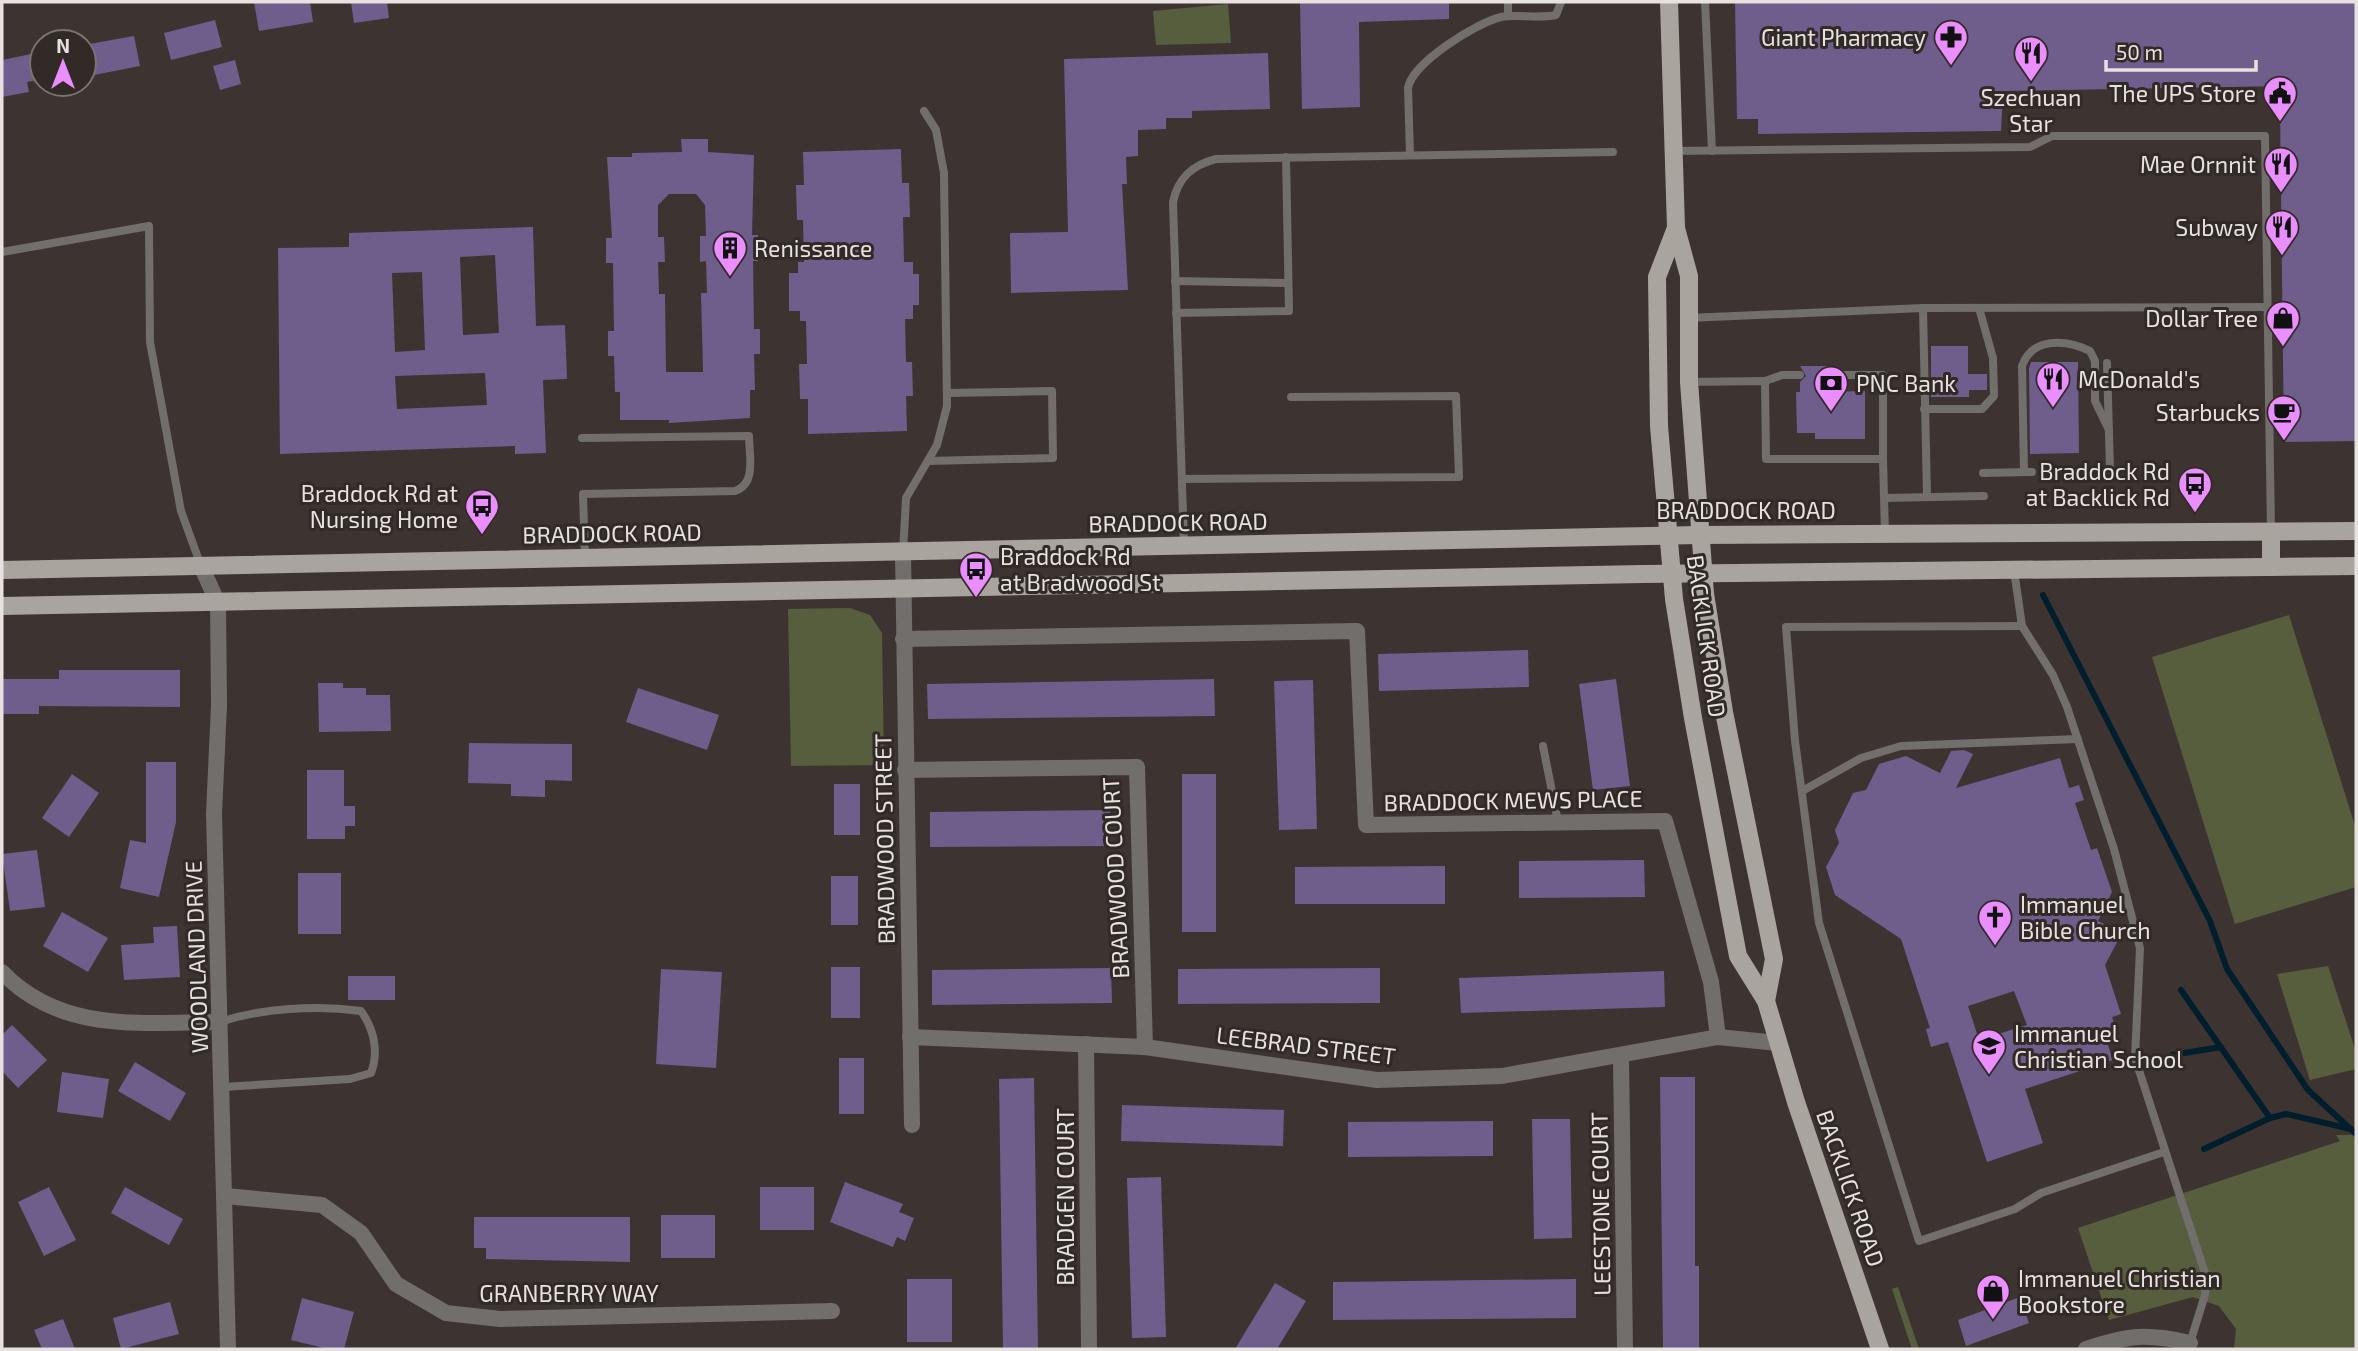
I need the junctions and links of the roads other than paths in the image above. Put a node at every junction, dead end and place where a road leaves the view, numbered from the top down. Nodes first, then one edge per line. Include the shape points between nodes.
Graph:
1 (1507, 2) edge
2 (1561, 2) edge
3 (1669, 2) edge
4 (1705, 2) edge
5 (1508, 16) junction
6 (924, 111) dead end
7 (1712, 150) junction
8 (1674, 151) junction
9 (1613, 152) dead end
10 (1410, 155) junction
11 (1286, 157) junction
12 (1676, 228) junction
13 (2, 253) edge
14 (1175, 281) junction
15 (1288, 283) junction
16 (1979, 307) junction
17 (2267, 307) junction
18 (1923, 308) junction
19 (1177, 313) junction
20 (1688, 318) junction
21 (2108, 363) dead end
22 (1800, 375) dead end
23 (1828, 375) dead end
24 (1765, 381) junction
25 (1689, 382) junction
26 (947, 393) junction
27 (1291, 397) dead end
28 (1924, 409) junction
29 (2109, 430) junction
30 (582, 438) dead end
31 (1883, 458) junction
32 (928, 461) junction
33 (2109, 471) dead end
34 (1983, 473) dead end
35 (1182, 480) junction
36 (1984, 496) dead end
37 (1927, 497) junction
38 (1884, 498) junction
39 (2356, 531) edge
40 (2271, 532) junction
41 (1885, 534) junction
42 (1668, 535) junction
43 (1699, 535) junction
44 (1184, 547) junction
45 (903, 553) junction
46 (585, 558) junction
47 (201, 566) junction
48 (2356, 566) edge
49 (2271, 567) junction
50 (2, 570) edge
51 (2014, 570) junction
52 (1672, 573) junction
53 (1703, 573) junction
54 (903, 589) junction
55 (218, 603) junction
56 (2, 606) edge
57 (2022, 626) junction
58 (902, 639) junction
59 (2078, 739) junction
60 (1543, 746) dead end
61 (905, 770) junction
62 (1804, 790) junction
63 (1558, 822) junction
64 (2, 972) edge
65 (1766, 1001) junction
66 (220, 1022) junction
67 (910, 1037) junction
68 (1718, 1038) junction
69 (1778, 1043) junction
70 (1086, 1044) junction
71 (1145, 1047) junction
72 (1621, 1058) junction
73 (223, 1087) junction
74 (912, 1125) dead end
75 (2164, 1152) junction
76 (225, 1196) junction
77 (832, 1311) dead end
78 (2190, 1343) joint
79 (228, 1349) edge
80 (1089, 1349) edge
81 (1625, 1349) edge
82 (1880, 1349) edge
83 (2086, 1349) edge

1 - 5 lane
2 - 5 lane via 1556,15
3 - 8 main road, BACKLICK ROAD
4 - 7 lane
5 - 10 lane via 1472,30 1413,74 1408,88
6 - 26 lane via 936,130 944,173
7 - 8 lane
7 - 17 lane via 2030,147 2052,136 2265,136
8 - 12 main road, BACKLICK ROAD
9 - 10 lane
10 - 11 lane
11 - 14 lane via 1216,159 1183,176 1173,202
11 - 15 lane
12 - 20 main road, BACKLICK ROAD via 1689,276
12 - 42 main road, BACKLICK ROAD via 1657,277 1659,426
13 - 47 lane via 149,226 150,342 181,511
14 - 15 lane
14 - 19 lane
15 - 19 lane via 1289,311
16 - 17 lane
16 - 18 lane
16 - 28 lane via 1993,358 1994,396 1982,409
17 - 40 lane
18 - 20 lane
18 - 28 lane
19 - 35 lane
20 - 25 main road, BACKLICK ROAD
21 - 29 lane
22 - 24 lane
23 - 31 lane via 1883,375
24 - 25 lane
24 - 31 lane via 1766,459
25 - 43 main road, BACKLICK ROAD
26 - 32 lane via 942,430
26 - 32 lane via 1052,391 1053,458
27 - 35 lane via 1456,396 1459,477
28 - 37 lane
29 - 33 lane
29 - 34 lane via 2095,401 2095,361 2090,351 2072,344 2035,346 2022,366 2028,472
30 - 46 lane via 749,436 749,481 736,491 583,494
31 - 38 lane
32 - 45 lane via 906,498
35 - 44 lane
36 - 37 lane
37 - 38 lane
38 - 41 lane
39 - 40 main road, BRADDOCK ROAD
40 - 41 main road, BRADDOCK ROAD
40 - 49 main road
41 - 43 main road, BRADDOCK ROAD
42 - 43 main road, BRADDOCK ROAD
42 - 44 main road, BRADDOCK ROAD
42 - 52 main road, BACKLICK ROAD
43 - 53 main road, BACKLICK ROAD
44 - 45 main road, BRADDOCK ROAD
45 - 46 main road, BRADDOCK ROAD
45 - 54 street, BRADWOOD STREET
46 - 47 main road, BRADDOCK ROAD
47 - 50 main road, BRADDOCK ROAD
47 - 55 street, WOODLAND DRIVE
48 - 49 main road
49 - 51 main road
51 - 53 main road
51 - 57 lane
52 - 53 main road
52 - 54 main road
52 - 65 main road, BACKLICK ROAD via 1693,718 1738,956
53 - 65 main road, BACKLICK ROAD via 1724,712 1774,959
54 - 55 main road
54 - 58 street, BRADWOOD STREET
55 - 56 main road
55 - 66 street, WOODLAND DRIVE via 214,814
57 - 59 lane via 2053,675
57 - 62 lane via 1786,627 1788,683
58 - 61 street, BRADWOOD STREET
58 - 63 street, BRADDOCK MEWS PLACE via 1357,631 1366,825
59 - 62 lane via 1912,744 1861,758
59 - 75 lane via 2140,948 2134,1053
60 - 63 lane
61 - 67 street, BRADWOOD STREET
61 - 71 street, BRADWOOD COURT via 1138,767
62 - 75 lane via 1819,923 1919,1241
63 - 68 street, BRADDOCK MEWS PLACE via 1665,821 1711,982
64 - 66 street via 48,1007 74,1017 103,1023
65 - 69 main road, BACKLICK ROAD
66 - 73 street, WOODLAND DRIVE
66 - 73 lane via 242,1014 361,1011 370,1023 375,1061 371,1073 350,1079
67 - 70 street, LEEBRAD STREET
67 - 74 street, BRADWOOD STREET
68 - 69 street, LEEBRAD STREET
68 - 72 street, LEEBRAD STREET
69 - 82 main road, BACKLICK ROAD
70 - 71 street, LEEBRAD STREET
70 - 80 street, BRADGEN COURT
71 - 72 street, LEEBRAD STREET via 1377,1080 1502,1076
72 - 81 street, LEESTONE COURT
73 - 76 street, WOODLAND DRIVE
75 - 78 lane via 2206,1276
76 - 77 street, GRANBERRY WAY via 321,1205 361,1233 396,1284 446,1312 500,1320
76 - 79 street, WOODLAND DRIVE
78 - 83 street via 2145,1334

